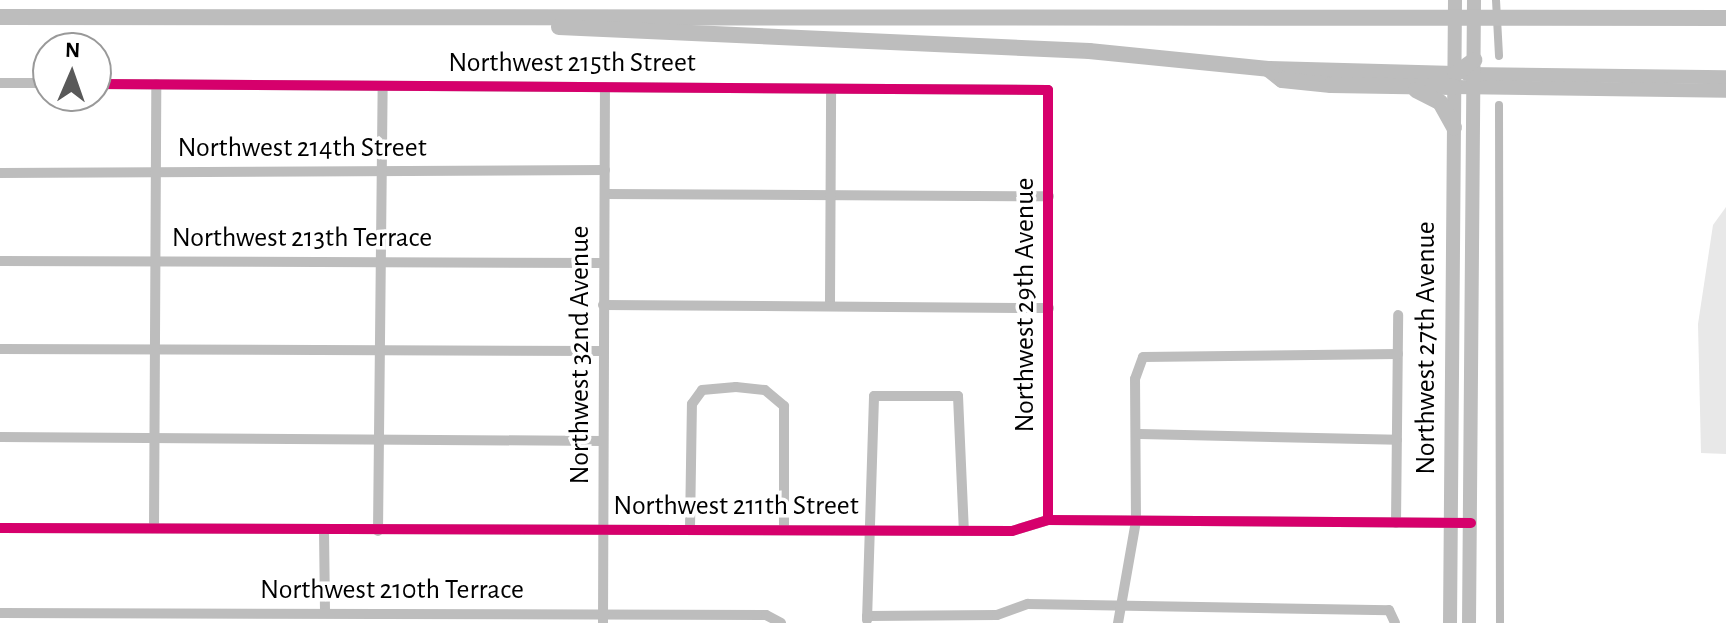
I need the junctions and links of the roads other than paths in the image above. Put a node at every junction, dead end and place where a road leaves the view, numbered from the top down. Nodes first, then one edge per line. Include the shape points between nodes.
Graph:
1 (1455, 0) edge
2 (1474, 0) edge
3 (0, 17) edge
4 (506, 17) junction
5 (1726, 18) edge
6 (1268, 69) junction
7 (1475, 74) junction
8 (1726, 77) edge
9 (1455, 80) junction
10 (0, 83) edge
11 (32, 83) edge
12 (112, 84) edge
13 (156, 84) junction
14 (383, 86) junction
15 (605, 87) junction
16 (831, 90) junction
17 (1048, 90) joint
18 (1414, 90) junction
19 (1726, 91) edge
20 (1454, 127) junction
21 (605, 170) junction
22 (381, 171) junction
23 (0, 173) edge
24 (156, 173) junction
25 (605, 194) junction
26 (831, 195) junction
27 (1049, 196) junction
28 (1453, 213) junction
29 (1475, 243) junction
30 (0, 261) edge
31 (155, 261) junction
32 (379, 262) junction
33 (604, 263) junction
34 (830, 303) junction
35 (603, 305) junction
36 (1049, 308) junction
37 (1398, 315) dead end
38 (0, 349) edge
39 (154, 350) junction
40 (378, 351) junction
41 (603, 351) junction
42 (1398, 354) junction
43 (1452, 354) junction
44 (1471, 373) junction
45 (1452, 392) junction
46 (1140, 434) junction
47 (0, 437) edge
48 (154, 438) junction
49 (378, 438) junction
50 (1397, 440) junction
51 (603, 441) junction
52 (1048, 520) junction
53 (1136, 521) junction
54 (1396, 523) junction
55 (1450, 523) junction
56 (1471, 523) junction
57 (0, 528) edge
58 (154, 528) junction
59 (690, 528) junction
60 (784, 529) junction
61 (324, 530) junction
62 (604, 530) junction
63 (868, 530) junction
64 (378, 531) junction
65 (964, 531) junction
66 (1117, 607) junction
67 (325, 612) junction
68 (0, 613) edge
69 (68, 619) edge
70 (155, 619) edge
71 (516, 619) edge
72 (603, 619) edge
73 (695, 620) edge
74 (867, 620) edge
75 (781, 623) edge
76 (1118, 623) edge
77 (1395, 623) edge
78 (1450, 623) edge
79 (1469, 623) edge

1 - 9 main road, Northwest 27th Avenue
2 - 7 main road, Northwest 27th Avenue
3 - 4 highway
4 - 5 highway
4 - 6 highway via 705,38 1068,50
6 - 9 highway
6 - 18 highway via 1282,80
7 - 8 main road
7 - 9 highway
7 - 9 main road
7 - 19 main road
7 - 29 main road, Northwest 27th Avenue
9 - 18 highway
9 - 20 main road, Northwest 27th Avenue
10 - 11 street
12 - 13 street, Northwest 215th Street
13 - 14 street, Northwest 215th Street
13 - 24 street
14 - 15 street, Northwest 215th Street
14 - 22 street
15 - 16 street, Northwest 215th Street
15 - 21 street, Northwest 32nd Avenue
16 - 17 street, Northwest 215th Street
16 - 26 street
17 - 27 street, Northwest 29th Avenue
18 - 20 highway via 1442,103
20 - 28 main road, Northwest 27th Avenue
21 - 22 street, Northwest 214th Street
21 - 25 street, Northwest 32nd Avenue
22 - 24 street, Northwest 214th Street
22 - 32 street
23 - 24 street, Northwest 214th Street
24 - 31 street
25 - 26 street
25 - 33 street, Northwest 32nd Avenue
26 - 27 street
26 - 34 street
27 - 36 street, Northwest 29th Avenue
28 - 29 main road via 1469,223
28 - 43 main road, Northwest 27th Avenue
29 - 44 main road, Northwest 27th Avenue
30 - 31 street, Northwest 213th Terrace
31 - 32 street, Northwest 213th Terrace
31 - 39 street
32 - 33 street, Northwest 213th Terrace
32 - 40 street
33 - 35 street, Northwest 32nd Avenue
34 - 35 street
34 - 36 street
35 - 41 street, Northwest 32nd Avenue
36 - 52 street, Northwest 29th Avenue
37 - 42 street
38 - 39 street
39 - 40 street
39 - 48 street
40 - 41 street
40 - 49 street
41 - 51 street, Northwest 32nd Avenue
42 - 46 street via 1143,357 1135,379
42 - 50 street
43 - 44 main road
43 - 45 main road, Northwest 27th Avenue
44 - 45 main road
44 - 56 main road, Northwest 27th Avenue
45 - 55 main road, Northwest 27th Avenue
46 - 50 street
46 - 53 street
47 - 48 street
48 - 49 street
48 - 58 street
49 - 51 street
49 - 64 street
50 - 54 street
51 - 62 street, Northwest 32nd Avenue
52 - 53 street, Northwest 211th Street
52 - 65 street, Northwest 211th Street via 1012,531
53 - 54 street, Northwest 211th Street
53 - 66 street
54 - 55 street, Northwest 211th Street
55 - 56 street, Northwest 211th Street
55 - 78 main road, Northwest 27th Avenue
56 - 79 main road, Northwest 27th Avenue
57 - 58 street, Northwest 211th Street
58 - 61 street, Northwest 211th Street
59 - 60 street, Northwest 211th Street
59 - 60 street via 692,404 702,390 736,387 765,390 784,406
59 - 62 street, Northwest 211th Street
60 - 63 street, Northwest 211th Street
61 - 64 street, Northwest 211th Street
61 - 67 street
62 - 64 street, Northwest 211th Street
62 - 72 street, Northwest 32nd Avenue
63 - 65 street, Northwest 211th Street
63 - 65 street via 870,413 874,396 886,391 958,396
63 - 74 street
66 - 74 street via 1028,604 997,615
66 - 76 street
66 - 77 street via 1389,610
67 - 70 street, Northwest 210th Terrace
67 - 71 street, Northwest 210th Terrace
68 - 69 street, Northwest 210th Terrace
69 - 70 street, Northwest 210th Terrace
71 - 72 street, Northwest 210th Terrace
72 - 73 street, Northwest 210th Terrace
73 - 75 street, Northwest 210th Terrace via 766,615

